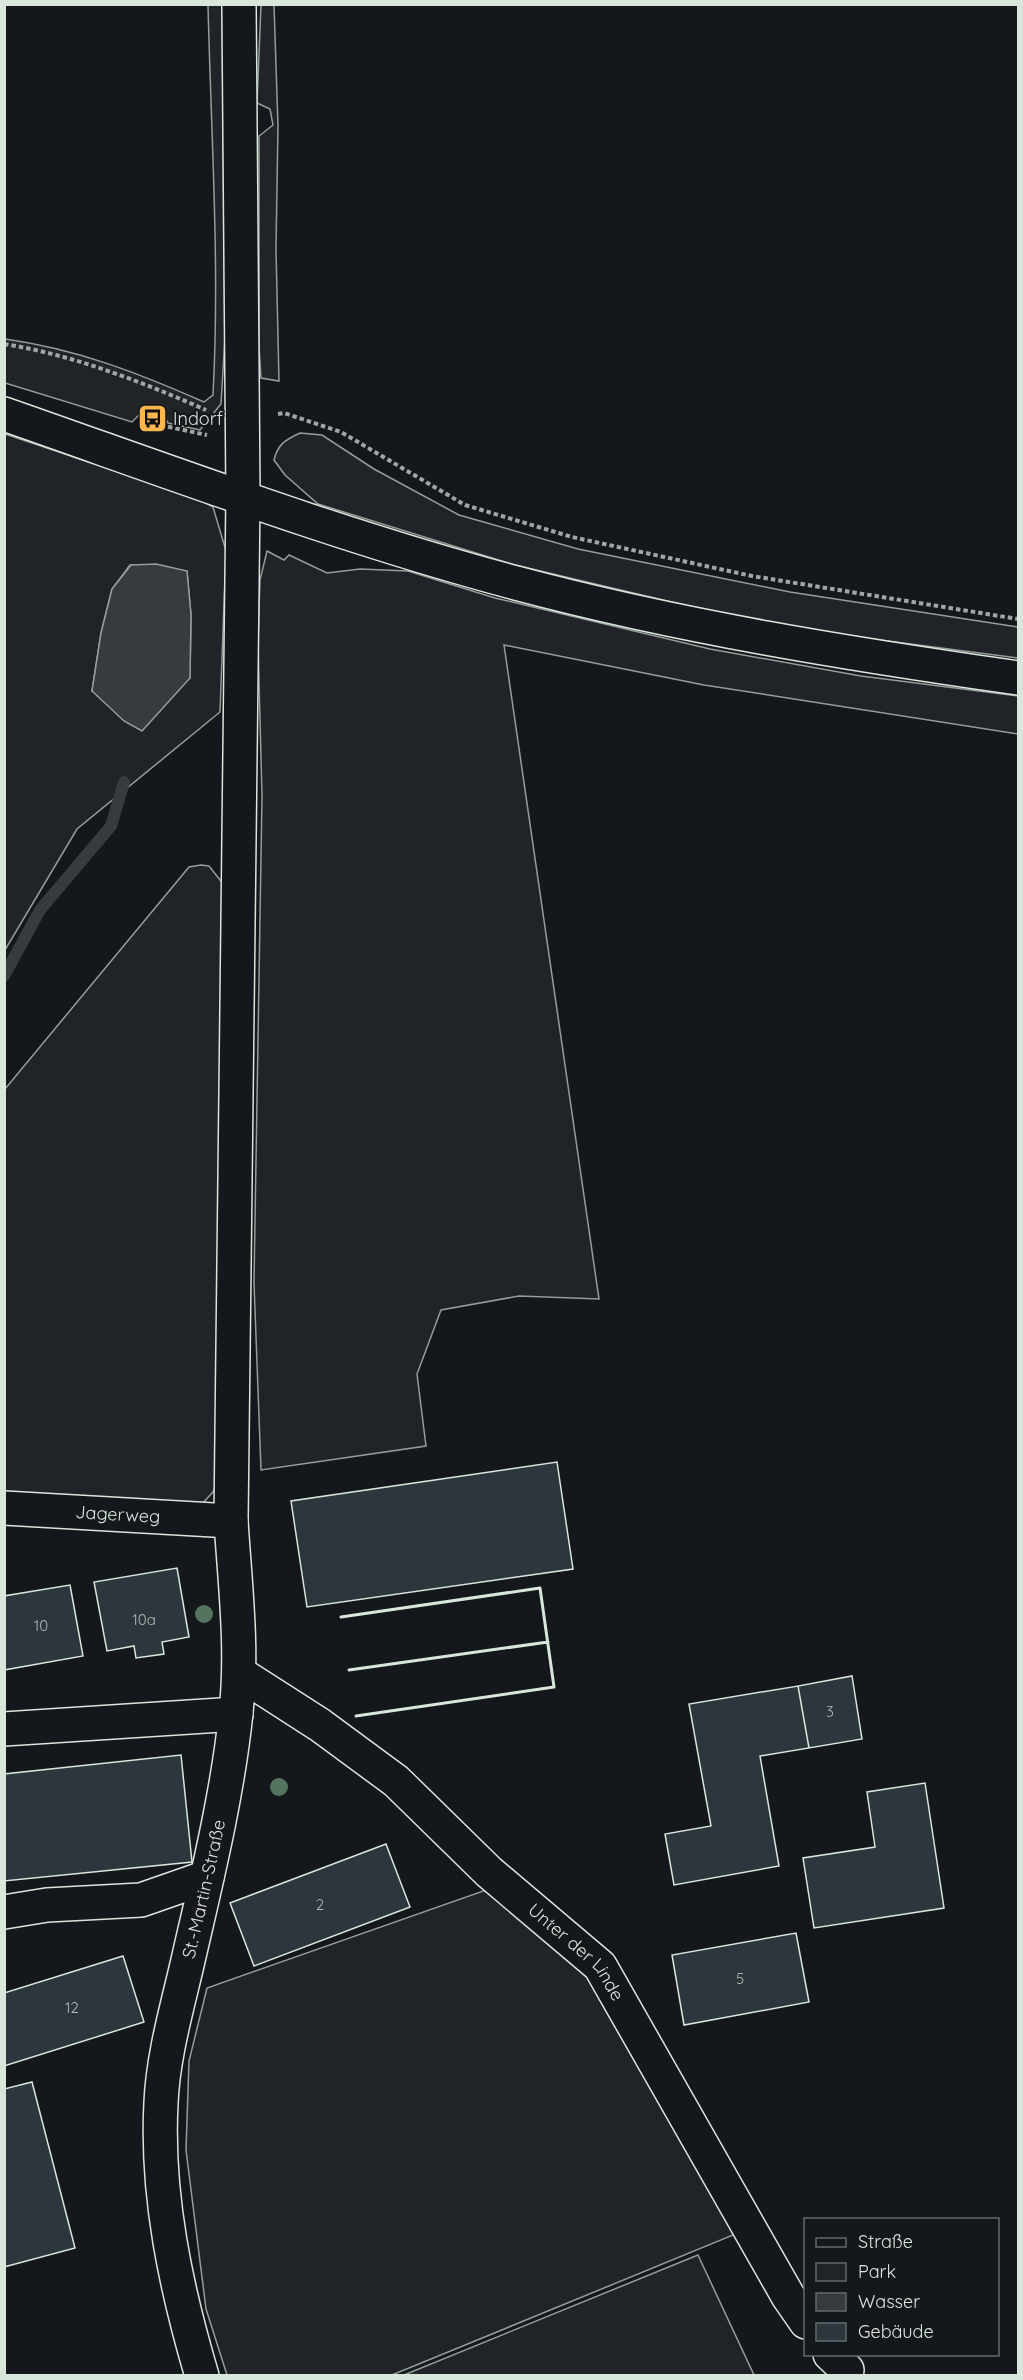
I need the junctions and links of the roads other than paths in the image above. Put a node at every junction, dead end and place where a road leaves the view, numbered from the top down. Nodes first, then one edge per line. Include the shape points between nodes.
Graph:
1 (239, 4) edge
2 (4, 414) edge
3 (243, 496) junction
4 (1018, 678) edge
5 (4, 1508) edge
6 (231, 1521) junction
7 (239, 1673) junction
8 (236, 1714) junction
9 (4, 1729) edge
10 (207, 1877) junction
11 (4, 1912) edge
12 (804, 2319) edge
13 (202, 2376) edge

1 - 3 street, St.-Martin-Straße via 230,416
2 - 3 street
3 - 4 street via 417,554 609,606 749,635
3 - 6 street, St.-Martin-Straße
5 - 6 street, Jagerweg
6 - 7 street, St.-Martin-Straße
7 - 8 street, St.-Martin-Straße
7 - 12 street, Unter der Linde via 320,1725 396,1781 489,1872 600,1966
8 - 9 street
8 - 10 street, St.-Martin-Straße
10 - 11 street via 141,1900 47,1905
10 - 13 street, St.-Martin-Straße via 169,2042 161,2102 161,2182 185,2318

